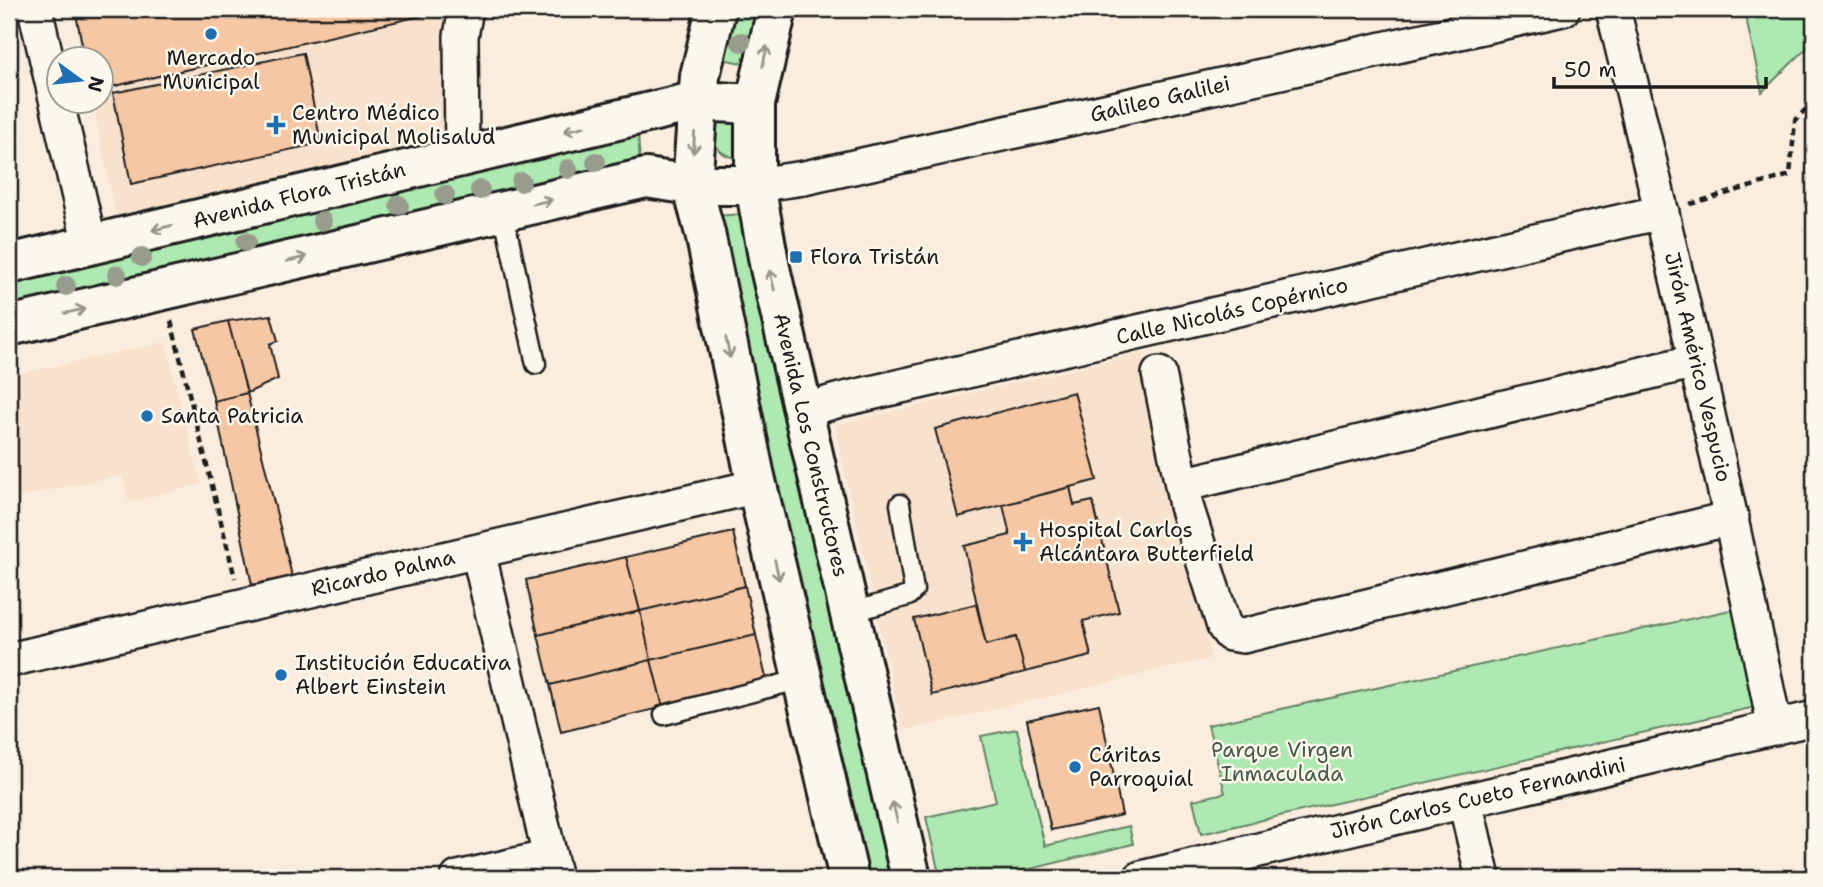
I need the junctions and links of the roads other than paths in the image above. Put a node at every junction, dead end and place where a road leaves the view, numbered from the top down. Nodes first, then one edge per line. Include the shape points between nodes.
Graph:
1 (466, 9) edge
2 (716, 9) edge
3 (777, 9) edge
4 (1563, 9) edge
5 (1612, 9) edge
6 (27, 18) edge
7 (697, 101) junction
8 (755, 104) junction
9 (462, 155) junction
10 (692, 185) junction
11 (755, 185) junction
12 (503, 211) junction
13 (1662, 212) junction
14 (90, 244) junction
15 (9, 264) edge
16 (9, 326) edge
17 (1696, 361) junction
18 (536, 364) dead end
19 (1159, 374) dead end
20 (802, 411) junction
21 (1182, 485) junction
22 (758, 486) junction
23 (900, 504) dead end
24 (1732, 518) junction
25 (478, 551) junction
26 (849, 613) junction
27 (9, 660) edge
28 (803, 679) junction
29 (664, 715) dead end
30 (1814, 718) edge
31 (1774, 728) junction
32 (1465, 801) junction
33 (553, 868) edge
34 (1196, 872) edge
35 (458, 878) edge
36 (849, 878) edge
37 (911, 878) edge
38 (1141, 878) edge
39 (1483, 878) edge

1 - 9 street via 461,36
2 - 7 street
8 -> 3 street, Avenida Los Constructores
4 - 11 street, Galileo Galilei via 804,178
5 - 13 street, Jirón Américo Vespucio
6 - 14 street
7 - 8 street, Avenida Flora Tristán
7 -> 9 street, Avenida Flora Tristán
7 -> 10 street
8 - 11 street, Avenida Los Constructores
9 -> 14 street, Avenida Flora Tristán
10 - 11 street
12 -> 10 street via 646,178
10 -> 22 street
20 -> 11 street, Avenida Los Constructores
16 -> 12 street
12 - 18 lane
13 - 17 street, Jirón Américo Vespucio
13 - 20 street, Calle Nicolás Copérnico
14 - 15 street, Avenida Flora Tristán
17 - 21 street
17 - 24 street, Jirón Américo Vespucio
19 - 21 street
20 - 26 street, Avenida Los Constructores
21 - 24 street via 1224,626 1230,635 1243,636
22 - 25 street, Ricardo Palma
22 -> 28 street
23 - 26 lane via 914,590 908,596
24 - 31 street, Jirón Américo Vespucio
25 - 27 street, Ricardo Palma
25 - 33 street
37 -> 26 street, Avenida Los Constructores
28 - 29 lane
28 - 36 street
30 - 31 street, Jirón Carlos Cueto Fernandini
31 - 32 street, Jirón Carlos Cueto Fernandini
32 - 34 street, Jirón Carlos Cueto Fernandini
32 - 39 street
33 - 35 street
34 - 38 street, Jirón Carlos Cueto Fernandini

